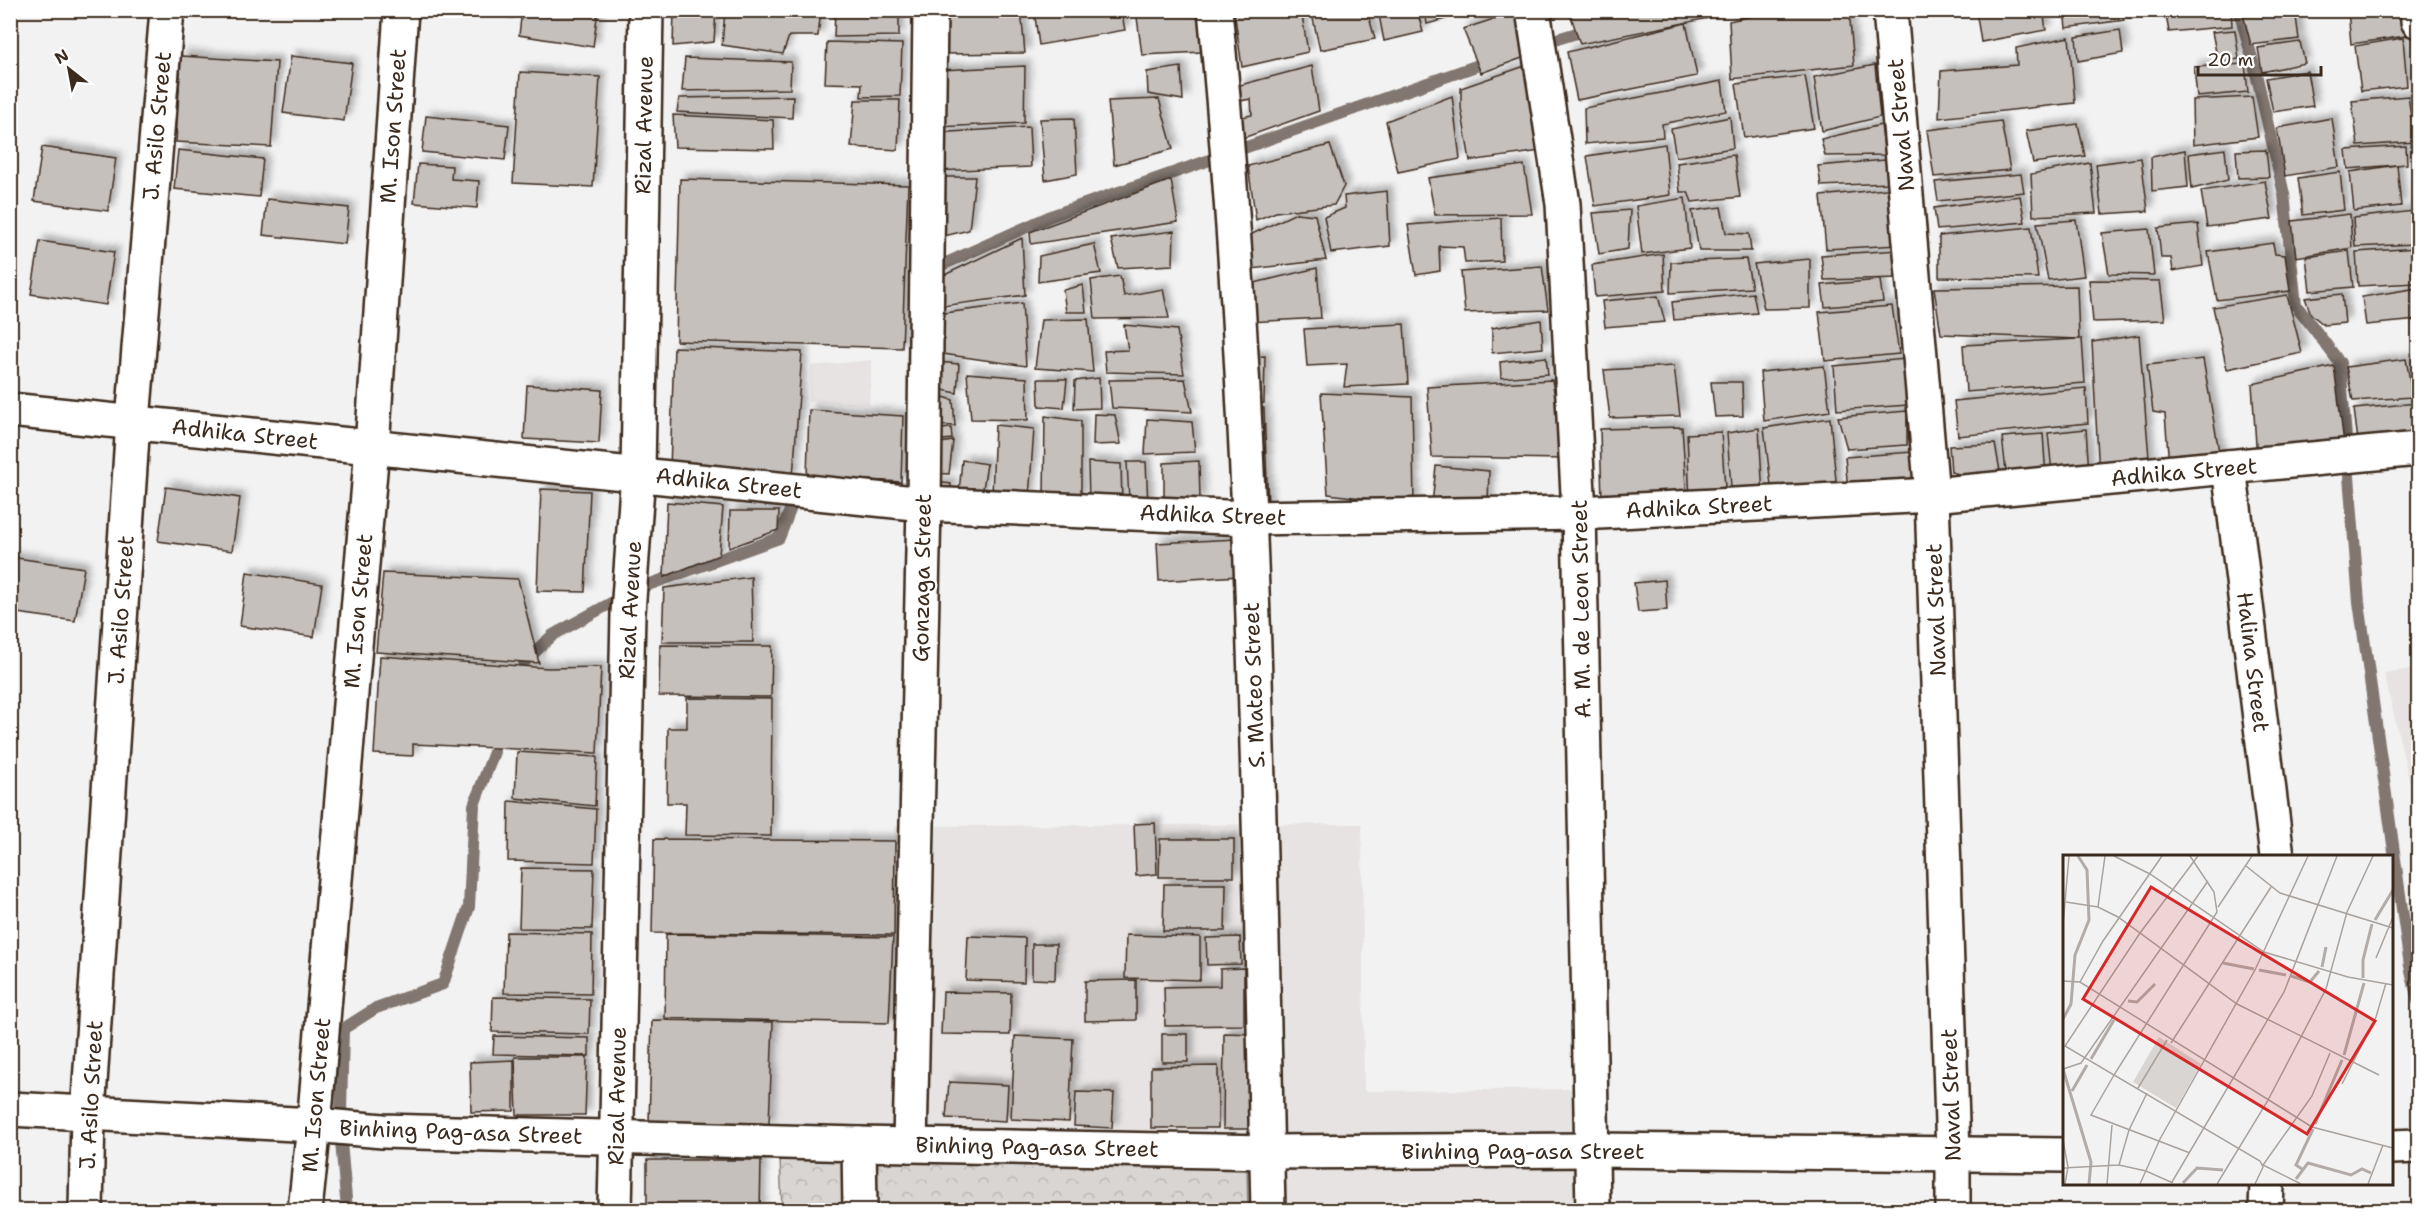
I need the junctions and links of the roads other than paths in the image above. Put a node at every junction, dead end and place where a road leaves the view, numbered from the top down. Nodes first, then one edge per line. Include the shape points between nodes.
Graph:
1 (166, 10) edge
2 (401, 10) edge
3 (646, 10) edge
4 (930, 10) edge
5 (1215, 10) edge
6 (1890, 10) edge
7 (2418, 10) edge
8 (1534, 15) edge
9 (2418, 21) edge
10 (10, 410) edge
11 (133, 421) junction
12 (372, 448) junction
13 (2418, 449) edge
14 (2229, 468) junction
15 (638, 473) junction
16 (1932, 495) junction
17 (924, 504) junction
18 (1579, 513) junction
19 (1250, 518) junction
20 (2277, 855) edge
21 (10, 1109) edge
22 (88, 1114) junction
23 (314, 1125) junction
24 (615, 1138) junction
25 (859, 1144) junction
26 (910, 1145) junction
27 (2418, 1146) edge
28 (2393, 1148) edge
29 (1593, 1150) junction
30 (1267, 1152) junction
31 (1953, 1155) junction
32 (2063, 1155) edge
33 (2267, 1185) edge
34 (86, 1210) edge
35 (305, 1210) edge
36 (615, 1210) edge
37 (860, 1210) edge
38 (1268, 1210) edge
39 (1593, 1210) edge
40 (1953, 1210) edge
41 (2266, 1210) edge

1 - 11 street, J. Asilo Street
2 - 12 street, M. Ison Street
3 - 15 street, Rizal Avenue
4 - 17 street, Gonzaga Street
5 - 19 street, S. Mateo Street via 1228,150
6 - 16 street, Naval Street
7 - 9 street
8 - 18 street, A. M. de Leon Street via 1563,204
10 - 11 street, Adhika Street
11 - 12 street, Adhika Street
11 - 22 street, J. Asilo Street
12 - 15 street, Adhika Street
12 - 23 street, M. Ison Street
13 - 14 street, Adhika Street
14 - 16 street, Adhika Street
14 - 20 street, Halina Street
15 - 17 street, Adhika Street
15 - 24 street, Rizal Avenue via 628,613
16 - 18 street, Adhika Street
16 - 31 street, Naval Street
17 - 19 street, Adhika Street
17 - 26 street, Gonzaga Street
18 - 19 street, Adhika Street
18 - 29 street, A. M. de Leon Street
19 - 30 street, S. Mateo Street
21 - 22 street, Binhing Pag-asa Street
22 - 23 street, Binhing Pag-asa Street
22 - 34 street, J. Asilo Street
23 - 24 street, Binhing Pag-asa Street via 383,1131
23 - 35 street, M. Ison Street
24 - 25 street, Binhing Pag-asa Street
24 - 36 street, Rizal Avenue
25 - 26 street, Binhing Pag-asa Street
25 - 37 street
26 - 30 street, Binhing Pag-asa Street
27 - 28 street
29 - 30 street, Binhing Pag-asa Street
29 - 31 street, Binhing Pag-asa Street
29 - 39 street, A. M. de Leon Street
30 - 38 street, S. Mateo Street
31 - 32 street, Binhing Pag-asa Street
31 - 40 street, Naval Street
33 - 41 street

